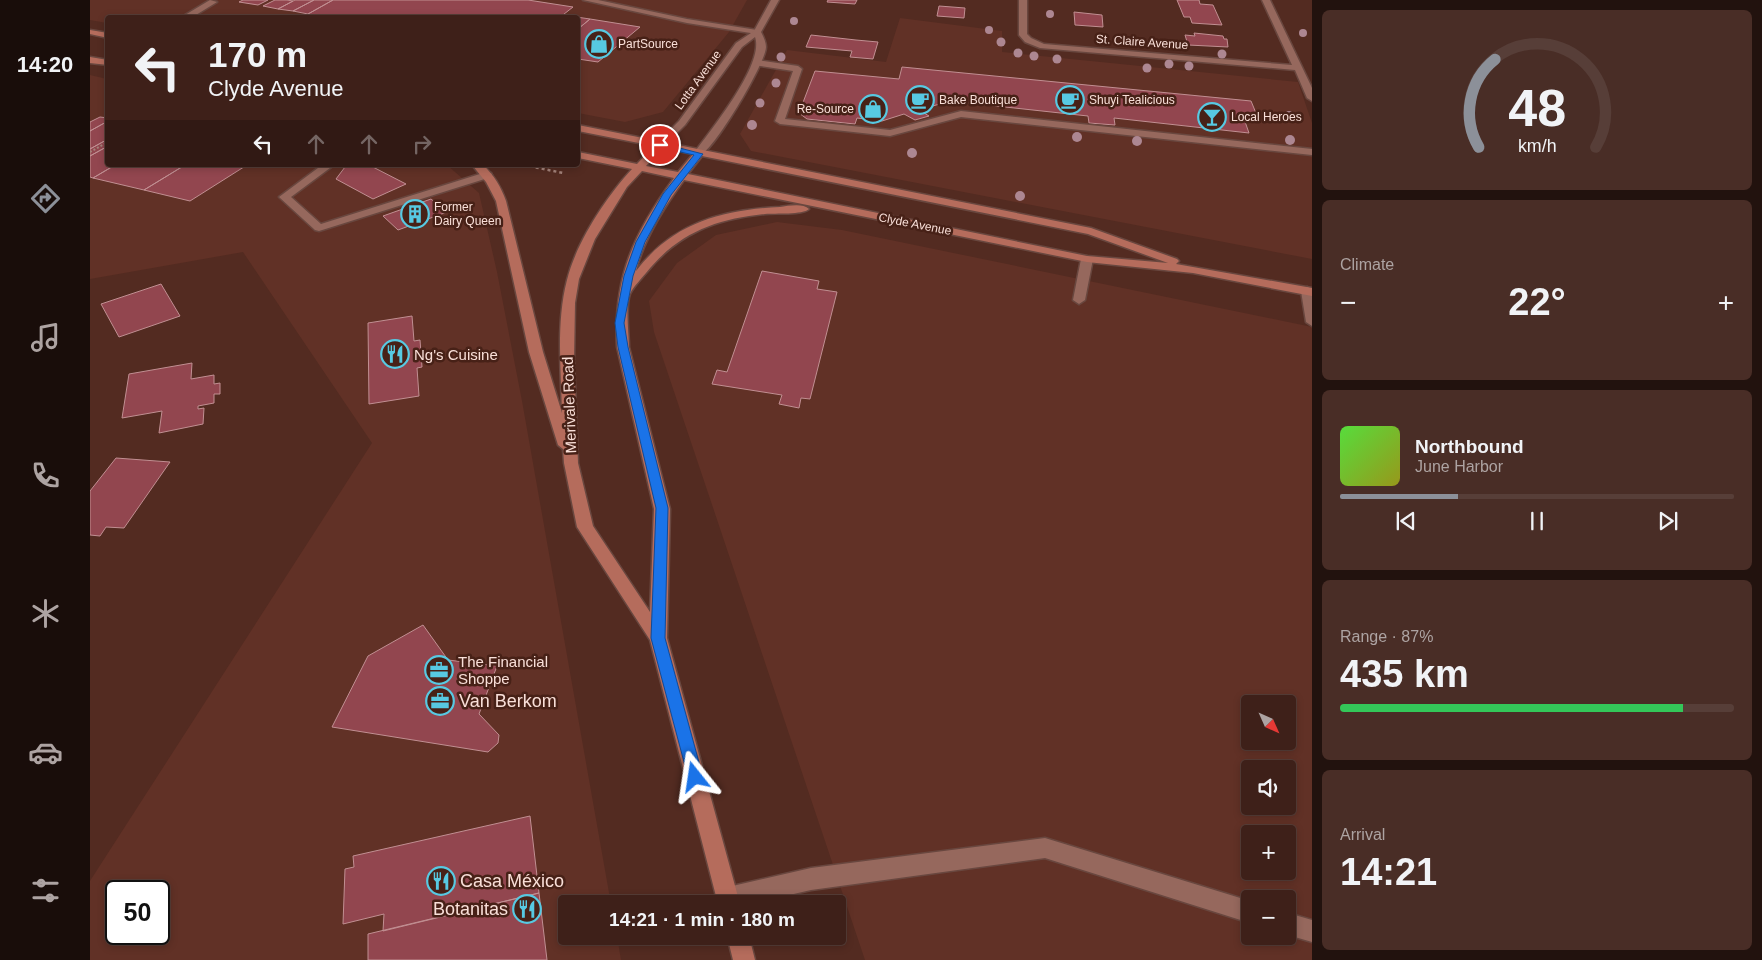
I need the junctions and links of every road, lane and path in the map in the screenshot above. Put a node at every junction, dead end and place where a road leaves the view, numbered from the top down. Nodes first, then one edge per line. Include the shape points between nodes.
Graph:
1 (587, 0) edge
2 (775, 0) edge
3 (1023, 0) edge
4 (1266, 0) edge
5 (213, 2) dead end
6 (189, 15) edge
7 (90, 32) edge
8 (757, 32) junction
9 (105, 35) edge
10 (90, 60) edge
11 (105, 62) edge
12 (757, 63) junction
13 (1297, 68) junction
14 (1312, 98) edge
15 (580, 128) edge
16 (105, 144) edge
17 (660, 145) junction
18 (90, 152) edge
19 (1312, 152) edge
20 (699, 154) junction
21 (580, 155) edge
22 (326, 167) edge
23 (479, 167) edge
24 (638, 168) junction
25 (487, 175) junction
26 (680, 177) junction
27 (836, 209) junction
28 (1086, 259) junction
29 (1193, 269) junction
30 (1310, 291) edge
31 (624, 293) junction
32 (1078, 300) dead end
33 (1312, 322) edge
34 (570, 463) junction
35 (658, 638) junction
36 (726, 895) edge
37 (751, 895) edge
38 (1241, 909) edge
39 (1296, 926) edge
40 (1312, 931) edge
41 (740, 945) edge
42 (744, 960) edge

1 - 8 street
2 - 8 street, Lotta Avenue
3 - 13 street, St. Claire Avenue via 1023,35 1043,46
4 - 13 street
5 - 6 street
7 - 9 main road
8 - 12 street via 762,46
8 - 17 street, Lotta Avenue via 739,45 682,123
10 - 11 main road
12 - 19 street via 798,69 780,121 890,133 961,114
12 - 20 street via 714,136
13 - 14 street
15 - 17 main road
16 - 18 path
17 - 20 main road, Clyde Avenue
17 - 24 main road, Merivale Road
20 - 26 main road, Merivale Road
20 - 29 main road, Clyde Avenue via 1091,232
21 - 24 main road
22 - 25 street via 284,197 319,228
23 - 25 main road
24 - 26 main road, Clyde Avenue
24 - 34 main road, Merivale Road via 598,221 573,279 568,312 567,360
25 - 34 main road via 497,189 503,208 536,352
26 - 27 main road, Clyde Avenue
26 - 31 main road, Merivale Road via 640,242
27 - 28 main road, Clyde Avenue
27 - 31 main road via 748,212 706,225 659,251
28 - 29 main road, Clyde Avenue
28 - 32 street
29 - 30 main road, Clyde Avenue
30 - 33 street
31 - 35 main road, Merivale Road via 620,323 623,347 662,508
34 - 35 main road, Merivale Road via 585,527
35 - 36 main road, Merivale Road
37 - 38 street via 811,879 1045,848
39 - 40 street
41 - 42 main road

